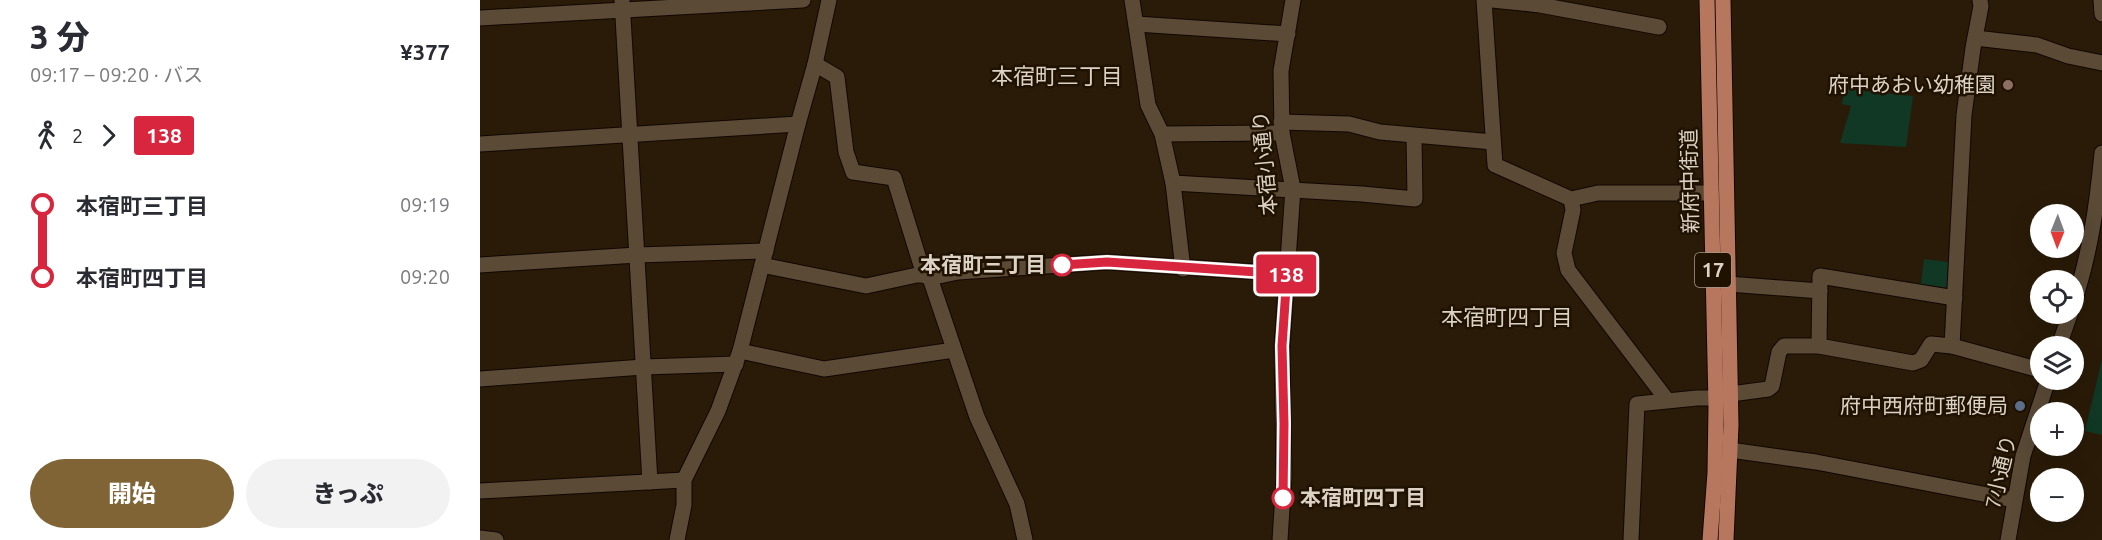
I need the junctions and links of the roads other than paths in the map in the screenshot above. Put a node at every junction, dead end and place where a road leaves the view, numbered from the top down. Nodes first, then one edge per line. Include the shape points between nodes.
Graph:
1 (803, 0) edge
2 (829, 0) edge
3 (1132, 0) edge
4 (1293, 0) edge
5 (1484, 0) edge
6 (1492, 0) edge
7 (1707, 0) edge
8 (1723, 0) edge
9 (1980, 0) edge
10 (2101, 0) edge
11 (622, 5) edge
12 (2102, 14) edge
13 (480, 18) edge
14 (1136, 24) junction
15 (1659, 27) dead end
16 (1288, 34) junction
17 (1976, 38) junction
18 (2102, 63) edge
19 (815, 64) junction
20 (798, 124) junction
21 (1281, 128) junction
22 (1162, 134) junction
23 (630, 135) junction
24 (1414, 136) junction
25 (1493, 142) junction
26 (480, 144) edge
27 (2102, 153) edge
28 (1173, 183) junction
29 (1293, 189) junction
30 (1711, 193) junction
31 (1571, 199) junction
32 (637, 255) junction
33 (764, 258) junction
34 (480, 265) edge
35 (1183, 269) junction
36 (2083, 270) edge
37 (1287, 274) junction
38 (927, 277) junction
39 (1728, 284) junction
40 (1820, 291) junction
41 (1955, 298) junction
42 (1819, 346) junction
43 (1952, 346) junction
44 (954, 350) junction
45 (738, 357) junction
46 (643, 367) junction
47 (2030, 367) edge
48 (480, 380) edge
49 (2045, 390) edge
50 (1723, 396) junction
51 (1667, 400) junction
52 (1730, 450) junction
53 (684, 480) junction
54 (650, 482) junction
55 (480, 491) edge
56 (2014, 500) junction
57 (480, 538) edge
58 (496, 540) edge
59 (677, 540) edge
60 (1025, 540) edge
61 (1280, 540) edge
62 (1631, 540) edge
63 (1710, 540) edge
64 (1726, 540) edge
65 (2008, 540) edge

1 - 11 street
2 - 19 street
3 - 14 street
4 - 16 street, 本宿小通り
5 - 25 street
6 - 15 street via 1540,4
7 - 30 main road, 新府中街道 / 17
8 - 39 main road, 新府中街道 / 17
9 - 17 street
10 - 12 street
11 - 13 street
11 - 23 street
14 - 16 street
14 - 22 street via 1148,105
16 - 21 street, 本宿小通り via 1281,71
17 - 18 street via 2037,45
17 - 41 street via 1964,115
19 - 20 street
19 - 38 street via 837,77 846,152 853,172 894,178
20 - 23 street
20 - 33 street
21 - 22 street
21 - 24 street via 1349,124
21 - 29 street, 本宿小通り
22 - 28 street
23 - 26 street
23 - 32 street
24 - 25 street
24 - 29 street via 1415,199
25 - 31 street via 1495,165
27 - 36 street via 2096,214
28 - 29 street
28 - 35 street
29 - 37 street, 本宿小通り
30 - 31 street via 1598,193
30 - 50 main road, 新府中街道 / 17
31 - 51 street via 1573,210 1563,253 1568,270
32 - 33 street
32 - 34 street
32 - 46 street
33 - 38 street via 866,285
33 - 45 street
35 - 37 street
35 - 38 street via 1107,262
37 - 61 street, 本宿小通り via 1282,346 1284,477
38 - 44 street
39 - 40 street
39 - 50 main road, 新府中街道 / 17
40 - 41 street via 1820,276
40 - 42 street
41 - 43 street
42 - 43 street via 1913,363 1921,360 1931,344
42 - 50 street via 1784,346 1779,352 1772,386
43 - 47 street
44 - 45 street via 824,369
44 - 60 street via 977,417 1017,504
45 - 46 street
45 - 53 street via 718,411
46 - 48 street
46 - 54 street
49 - 56 street, 7小通り via 2023,456
50 - 51 street
50 - 52 main road, 新府中街道 / 17
50 - 63 main road, 新府中街道 / 17
51 - 62 street via 1637,404
52 - 56 street via 1816,462
52 - 64 main road, 新府中街道 / 17
53 - 54 street
53 - 59 street
54 - 55 street
56 - 65 street, 7小通り
57 - 58 street

